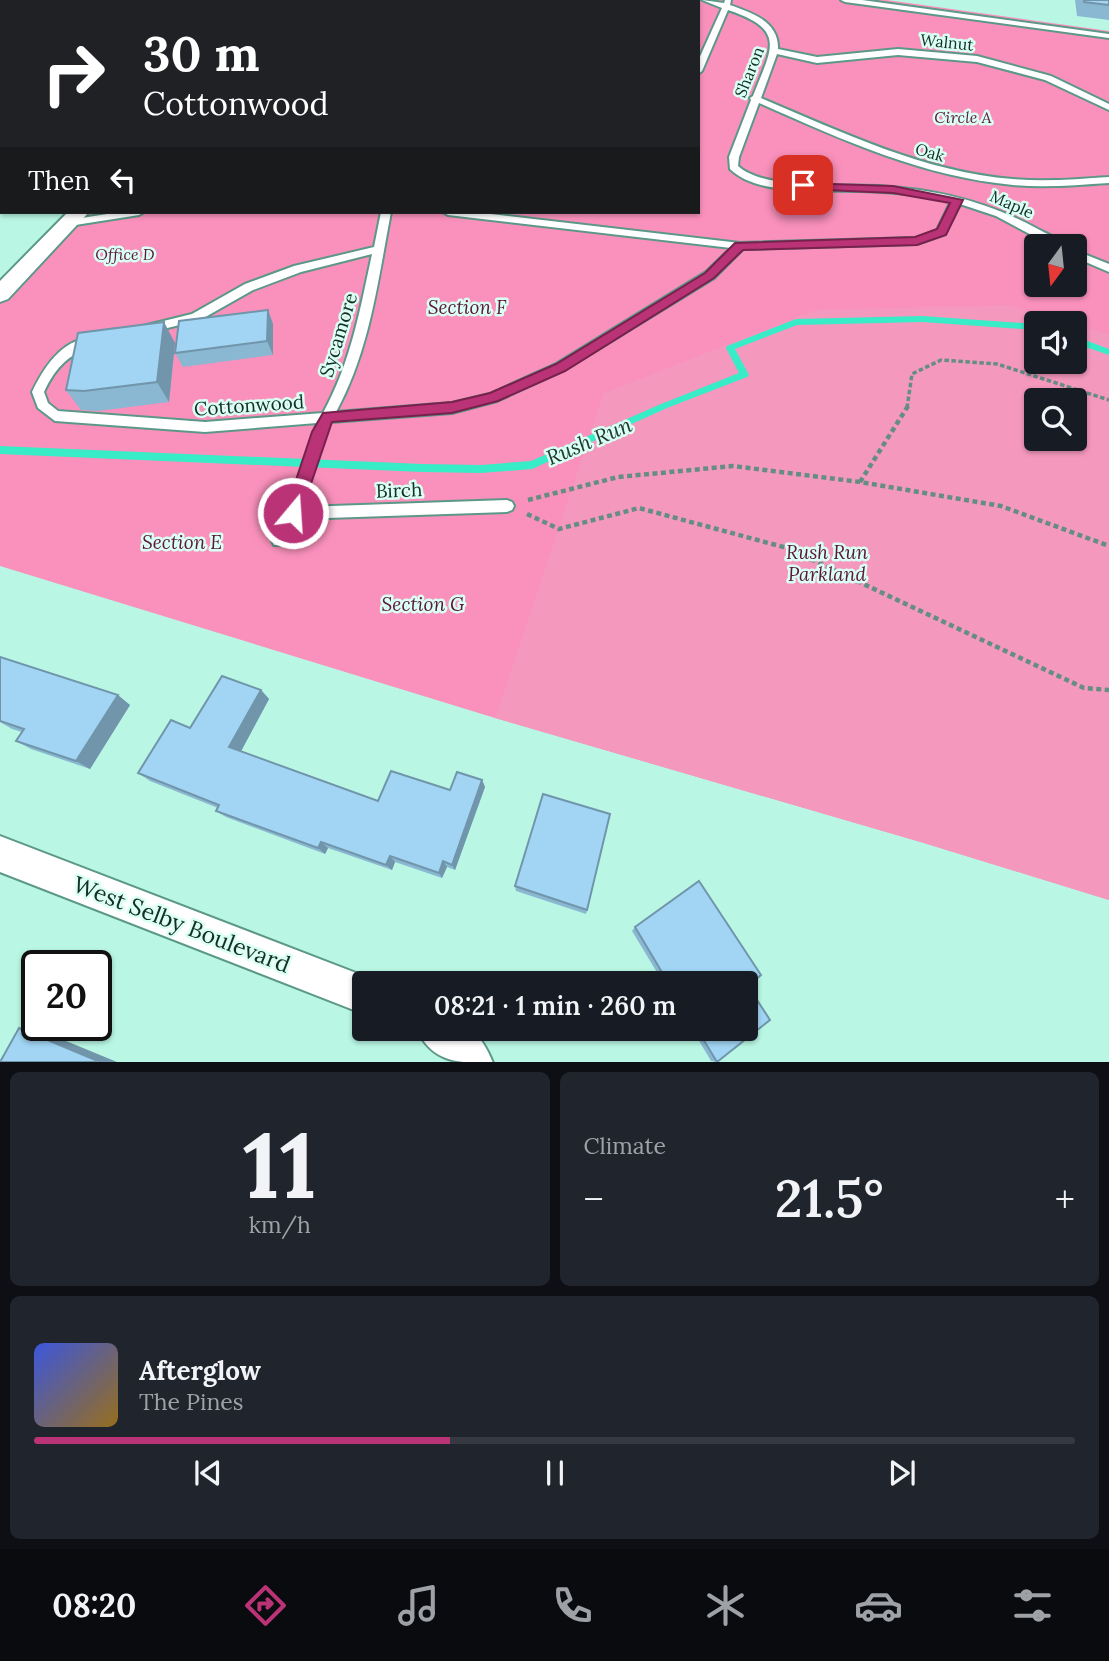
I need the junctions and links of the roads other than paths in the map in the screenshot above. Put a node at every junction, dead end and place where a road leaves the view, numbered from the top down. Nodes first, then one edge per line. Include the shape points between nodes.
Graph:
1 (706, 0) edge
2 (845, 0) edge
3 (727, 4) edge
4 (1109, 36) edge
5 (774, 51) junction
6 (700, 66) edge
7 (754, 98) junction
8 (1109, 107) edge
9 (738, 173) joint
10 (1109, 180) edge
11 (957, 200) junction
12 (113, 214) edge
13 (386, 214) edge
14 (465, 214) edge
15 (74, 217) edge
16 (1037, 234) edge
17 (740, 246) junction
18 (379, 249) junction
19 (1087, 259) edge
20 (1109, 268) edge
21 (0, 294) edge
22 (137, 331) edge
23 (112, 337) edge
24 (328, 417) junction
25 (506, 506) road end
26 (293, 513) junction
27 (279, 541) dead end
28 (0, 855) edge
29 (352, 990) edge
30 (454, 1041) edge
31 (473, 1062) edge

1 - 3 lane
2 - 4 lane
3 - 5 lane, Sharon via 768,26 774,35
3 - 6 lane
5 - 7 lane, Sharon
5 - 8 lane, Walnut via 817,60 898,52 990,61 1048,78
7 - 9 lane, Sharon via 734,157
7 - 10 lane, Oak via 885,155 955,175 1053,184
9 - 11 lane, Maple via 778,184 893,190
11 - 16 lane, Maple
11 - 17 lane via 941,232 917,241
12 - 15 lane
13 - 18 lane, Sycamore
14 - 17 lane
15 - 21 street
17 - 24 lane, Cottonwood via 710,275 530,384 452,408
18 - 22 lane via 298,269 249,287 195,317
18 - 24 lane, Sycamore via 360,341
19 - 20 lane
23 - 24 lane, Cottonwood via 64,352 38,392 42,405 55,416 205,427
24 - 26 lane, Sycamore
25 - 26 lane, Birch
26 - 27 lane, Sycamore
28 - 29 street, West Selby Boulevard
30 - 31 street

